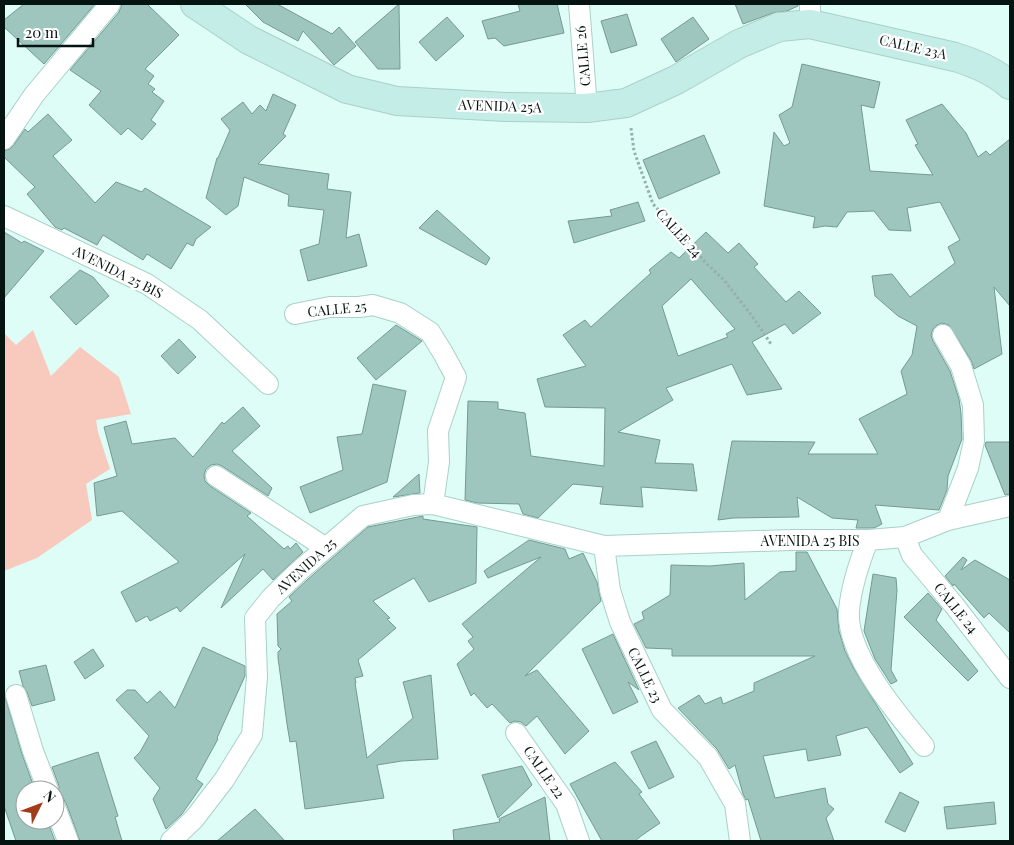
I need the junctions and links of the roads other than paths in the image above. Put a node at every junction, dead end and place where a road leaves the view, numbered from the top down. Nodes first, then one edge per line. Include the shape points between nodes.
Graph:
1 (110, 4) edge
2 (195, 4) edge
3 (579, 4) edge
4 (810, 14) edge
5 (1010, 85) edge
6 (587, 108) junction
7 (4, 139) edge
8 (4, 216) edge
9 (295, 314) dead end
10 (943, 335) dead end
11 (268, 384) dead end
12 (216, 476) dead end
13 (433, 504) junction
14 (1010, 506) edge
15 (948, 520) junction
16 (905, 537) junction
17 (868, 540) junction
18 (604, 546) junction
19 (326, 548) junction
20 (1010, 678) edge
21 (16, 695) dead end
22 (516, 733) dead end
23 (924, 746) dead end
24 (44, 780) edge
25 (171, 841) edge
26 (579, 841) edge
27 (740, 841) edge

1 - 7 street via 34,95
2 - 6 main road, AVENIDA 25A via 249,40 347,90 397,101
3 - 6 street, CALLE 26
4 - 5 main road, CALLE 23A via 978,64
4 - 6 main road, AVENIDA 25A via 739,44 676,80 626,103
8 - 11 street, AVENIDA 25 BIS via 146,284 200,320
9 - 13 street, CALLE 25 via 330,307 374,305 400,313 430,332 456,377 438,431 439,462
10 - 15 street via 961,366 973,405 974,441 968,468
12 - 19 street
13 - 18 street, AVENIDA 25
13 - 19 street, AVENIDA 25 via 363,516
14 - 15 street, AVENIDA 25 BIS
15 - 16 street, AVENIDA 25 BIS
16 - 17 street, AVENIDA 25 BIS
16 - 20 street, CALLE 24 via 912,555
17 - 18 street, AVENIDA 25 BIS
17 - 23 street via 856,570 849,612 853,638 865,665 892,708
18 - 27 street, CALLE 23 via 610,590 620,622 662,710 708,757 735,804
19 - 25 street, AVENIDA 25 via 271,598 256,618 257,677 252,735 218,788 194,819
21 - 24 street
22 - 26 street, CALLE 22 via 566,804

